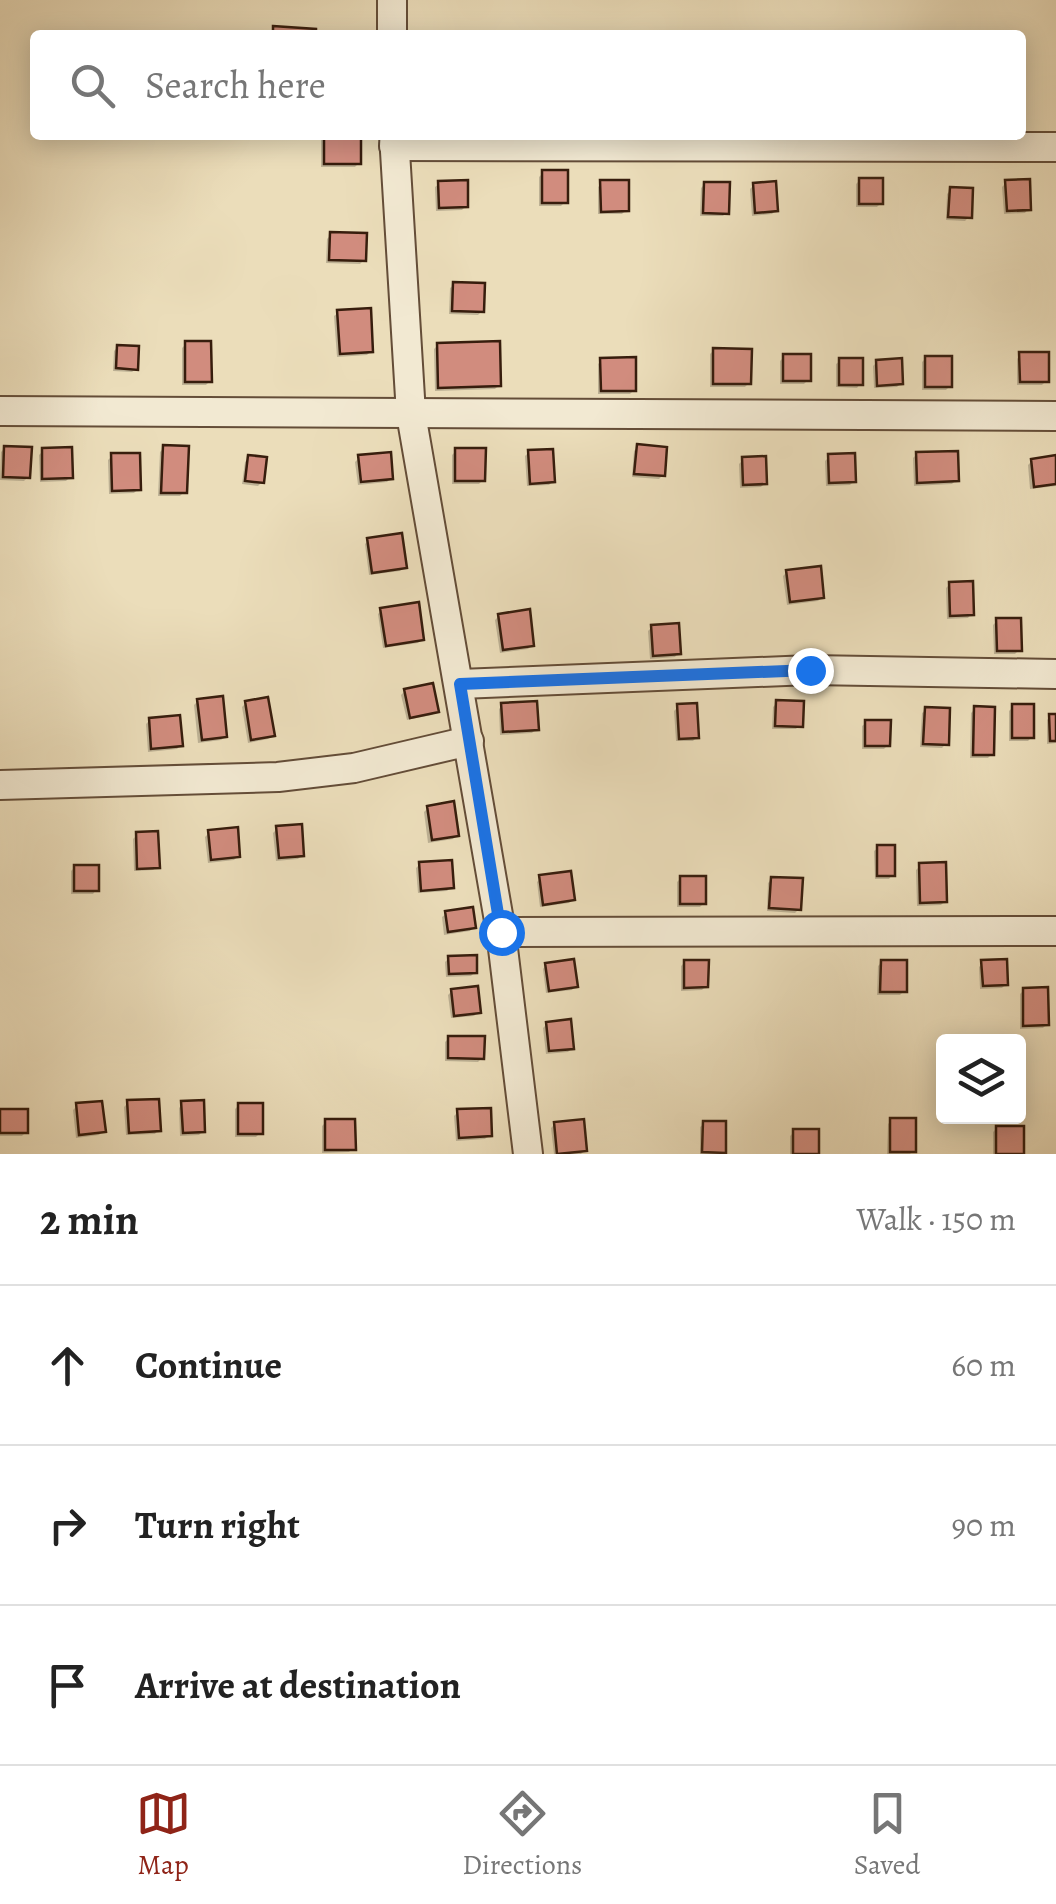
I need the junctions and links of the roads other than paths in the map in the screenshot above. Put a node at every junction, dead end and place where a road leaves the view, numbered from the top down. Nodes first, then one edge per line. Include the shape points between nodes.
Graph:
1 (392, 0) edge
2 (392, 30) edge
3 (394, 141) edge
4 (1056, 147) edge
5 (0, 411) edge
6 (412, 414) junction
7 (1056, 416) edge
8 (1056, 674) edge
9 (460, 684) junction
10 (469, 740) junction
11 (0, 785) edge
12 (1056, 931) edge
13 (501, 932) junction
14 (528, 1154) edge

1 - 2 street
3 - 4 street
3 - 6 street
5 - 6 street
6 - 7 street
6 - 9 street
8 - 9 street via 810,670
9 - 10 street
10 - 11 street via 354,768 278,777
10 - 13 street
12 - 13 street
13 - 14 street

